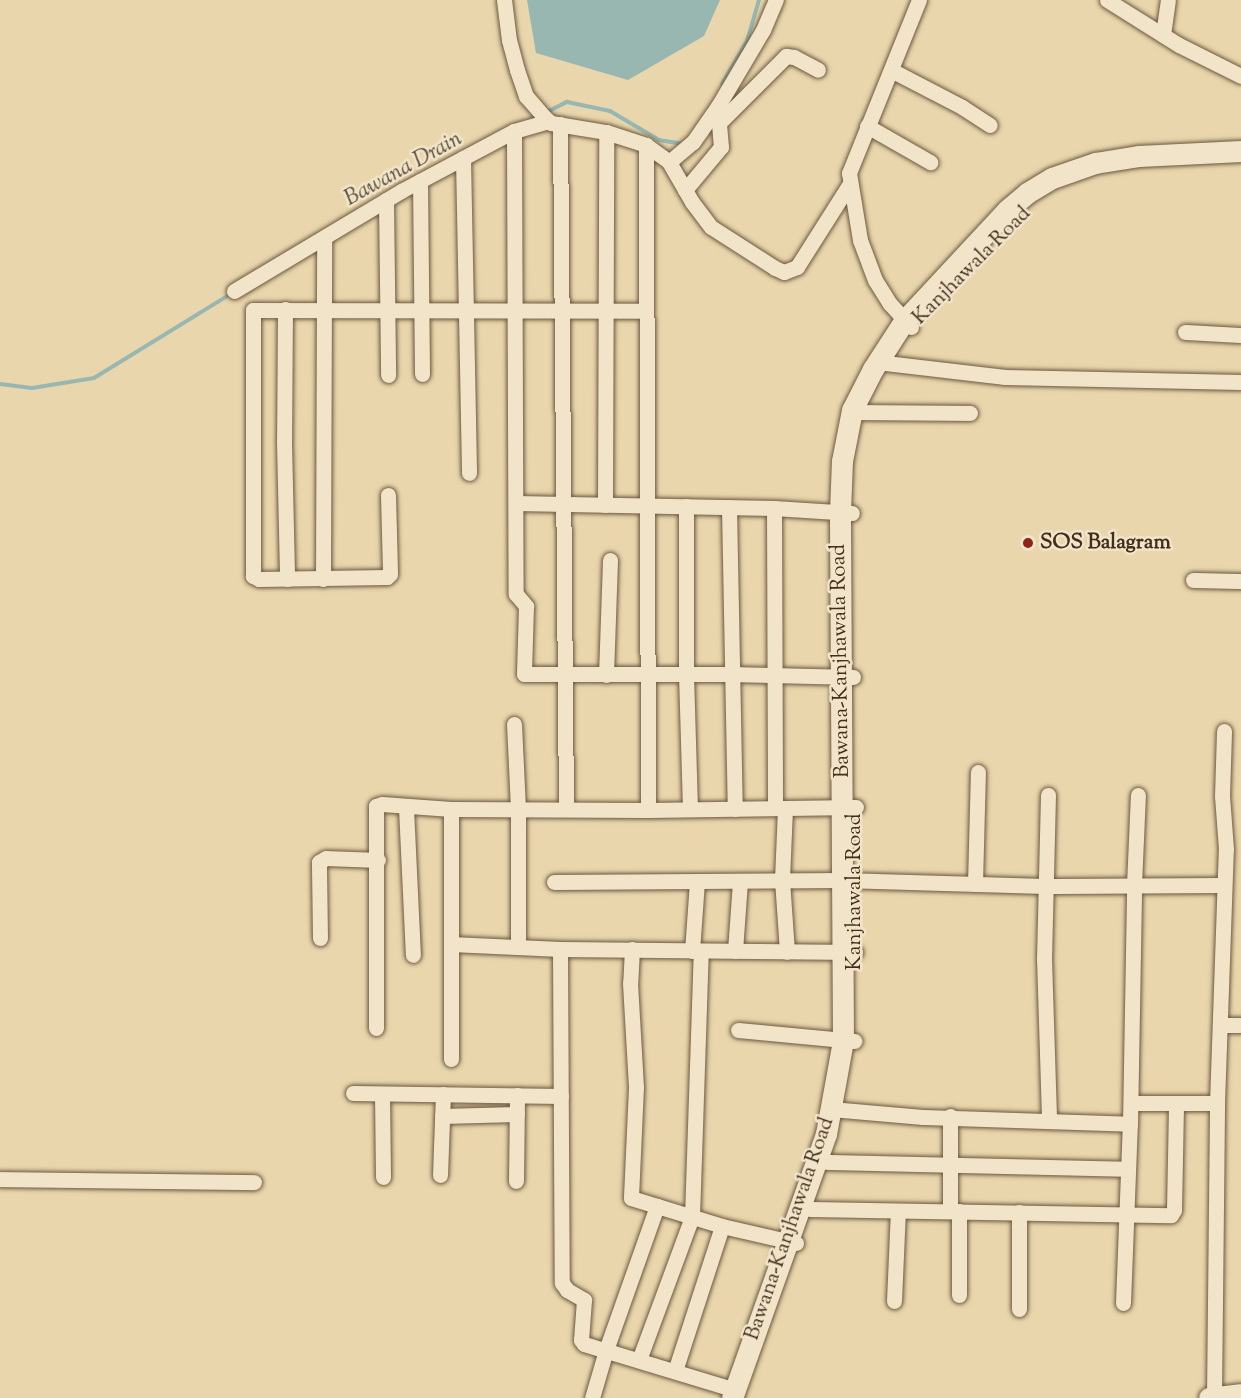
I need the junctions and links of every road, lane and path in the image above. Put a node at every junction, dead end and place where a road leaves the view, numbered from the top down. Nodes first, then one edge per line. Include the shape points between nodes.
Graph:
1 (504, 0) edge
2 (776, 0) edge
3 (920, 0) edge
4 (1107, 0) edge
5 (1168, 0) edge
6 (1163, 35) junction
7 (818, 70) dead end
8 (891, 70) junction
9 (1241, 76) edge
10 (550, 121) junction
11 (867, 126) junction
12 (990, 126) dead end
13 (514, 131) junction
14 (606, 132) junction
15 (646, 145) junction
16 (1234, 157) edge
17 (463, 158) junction
18 (669, 162) junction
19 (930, 162) dead end
20 (420, 181) junction
21 (849, 185) junction
22 (685, 190) junction
23 (386, 200) junction
24 (324, 238) junction
25 (234, 291) dead end
26 (285, 309) junction
27 (324, 310) junction
28 (465, 310) junction
29 (515, 310) junction
30 (561, 310) junction
31 (605, 310) junction
32 (387, 311) junction
33 (422, 311) junction
34 (646, 311) junction
35 (907, 324) junction
36 (1185, 332) dead end
37 (1241, 335) edge
38 (881, 364) junction
39 (422, 374) dead end
40 (388, 375) dead end
41 (1241, 382) edge
42 (856, 411) junction
43 (970, 413) dead end
44 (469, 474) dead end
45 (388, 495) dead end
46 (516, 503) junction
47 (562, 504) junction
48 (605, 505) junction
49 (646, 506) junction
50 (686, 506) junction
51 (729, 507) junction
52 (774, 508) junction
53 (846, 512) junction
54 (610, 560) dead end
55 (287, 579) junction
56 (323, 579) junction
57 (1193, 580) dead end
58 (1241, 581) edge
59 (646, 674) junction
60 (686, 674) junction
61 (730, 674) junction
62 (606, 675) junction
63 (774, 675) junction
64 (563, 676) junction
65 (846, 676) junction
66 (514, 724) dead end
67 (1224, 731) dead end
68 (978, 772) dead end
69 (1048, 795) dead end
70 (1138, 795) dead end
71 (406, 808) junction
72 (518, 808) junction
73 (566, 808) junction
74 (780, 808) junction
75 (849, 808) junction
76 (451, 809) junction
77 (690, 809) junction
78 (735, 809) junction
79 (648, 810) junction
80 (1234, 849) edge
81 (378, 860) junction
82 (782, 880) junction
83 (848, 880) junction
84 (698, 881) junction
85 (740, 881) junction
86 (554, 882) dead end
87 (975, 884) junction
88 (1134, 885) junction
89 (1224, 885) junction
90 (1045, 886) junction
91 (320, 938) dead end
92 (451, 944) junction
93 (518, 946) junction
94 (560, 949) junction
95 (632, 950) junction
96 (697, 951) junction
97 (735, 951) junction
98 (787, 952) junction
99 (849, 952) junction
100 (413, 955) dead end
101 (1220, 1025) junction
102 (1241, 1025) edge
103 (376, 1028) dead end
104 (738, 1030) dead end
105 (849, 1040) junction
106 (451, 1059) dead end
107 (353, 1093) dead end
108 (382, 1094) junction
109 (443, 1094) junction
110 (517, 1095) junction
111 (561, 1096) junction
112 (1131, 1102) junction
113 (1176, 1103) junction
114 (1218, 1103) junction
115 (837, 1111) junction
116 (517, 1114) junction
117 (442, 1116) junction
118 (950, 1116) junction
119 (1049, 1121) junction
120 (1130, 1124) junction
121 (827, 1162) junction
122 (950, 1164) junction
123 (1128, 1169) junction
124 (440, 1175) dead end
125 (383, 1177) dead end
126 (0, 1179) edge
127 (516, 1181) dead end
128 (254, 1182) dead end
129 (657, 1206) junction
130 (810, 1209) junction
131 (898, 1211) junction
132 (955, 1211) junction
133 (1019, 1212) junction
134 (1126, 1215) junction
135 (692, 1217) junction
136 (722, 1226) junction
137 (792, 1242) junction
138 (959, 1295) dead end
139 (894, 1301) dead end
140 (1123, 1303) dead end
141 (1019, 1309) dead end
142 (606, 1350) junction
143 (639, 1360) junction
144 (675, 1371) junction
145 (1241, 1394) edge
146 (737, 1395) edge
147 (592, 1398) edge
148 (1211, 1398) edge

1 - 10 street via 517,70 532,104
2 - 18 street via 768,22 718,106 693,142
3 - 8 street
4 - 6 street
5 - 6 street
6 - 9 street
7 - 22 street via 786,56 719,123 722,147
8 - 11 street
8 - 12 street via 962,106
10 - 13 street
10 - 14 street
10 - 30 street
11 - 19 street
11 - 21 street via 851,163
13 - 17 street
13 - 29 street
14 - 15 street
14 - 31 street
15 - 18 street
15 - 34 street
16 - 35 main road, Bawana-Kanjhawala Road via 1071,170 1027,193 1007,210
17 - 20 street
17 - 28 street
18 - 22 street
20 - 23 street
20 - 33 street
21 - 22 street via 796,267 784,272 711,227
21 - 35 street via 860,240 875,280
23 - 24 street
23 - 32 street
24 - 25 street
24 - 27 street
26 - 27 street
26 - 55 street
26 - 55 street via 258,308 252,316 251,572 260,579
27 - 32 street
27 - 56 street
28 - 29 street
28 - 33 street
28 - 44 street
29 - 30 street
29 - 46 street
30 - 31 street
30 - 47 street
31 - 34 street
31 - 48 street
32 - 33 street
32 - 40 street
33 - 39 street
34 - 49 street
35 - 38 main road, Bawana-Kanjhawala Road
36 - 37 street
38 - 41 street via 1005,377
38 - 42 main road, Bawana-Kanjhawala Road
42 - 43 street
42 - 53 main road, Bawana-Kanjhawala Road via 842,461
45 - 56 street via 390,574 383,578
46 - 47 street
46 - 64 street via 516,594 526,606 524,674
47 - 48 street
47 - 64 street
48 - 49 street
49 - 50 street
49 - 59 street
50 - 51 street
50 - 60 street
51 - 52 street
51 - 61 street
52 - 53 street
52 - 63 street
53 - 65 main road, Bawana-Kanjhawala Road
54 - 62 street
55 - 56 street
57 - 58 street
59 - 60 street
59 - 62 street
59 - 79 street
60 - 61 street
60 - 77 street
61 - 63 street
61 - 78 street
62 - 64 street
63 - 65 street
63 - 74 street
64 - 73 street
65 - 75 main road, Bawana-Kanjhawala Road
66 - 72 street
67 - 80 street via 1222,796
68 - 87 street
69 - 90 street
70 - 88 street
71 - 76 street
71 - 81 street via 376,806
71 - 100 street
72 - 73 street
72 - 76 street
72 - 93 street
73 - 79 street
74 - 75 street
74 - 78 street
74 - 82 street
75 - 83 main road, Bawana-Kanjhawala Road
76 - 92 street
77 - 78 street
77 - 79 street
80 - 89 street
81 - 91 street via 326,858 319,862
81 - 103 street
82 - 83 street
82 - 85 street
82 - 98 street
83 - 87 street
83 - 99 main road, Bawana-Kanjhawala Road
84 - 85 street
84 - 86 street
84 - 96 street
85 - 97 street
87 - 90 street
88 - 89 street
88 - 90 street
88 - 112 street
89 - 101 street
90 - 119 street
92 - 93 street
92 - 106 street
93 - 94 street
94 - 95 street
94 - 111 street
95 - 96 street
95 - 129 street via 636,1087 631,1195 634,1200
96 - 97 street
96 - 135 street
97 - 98 street
98 - 99 street
99 - 105 main road, Bawana-Kanjhawala Road
101 - 102 street
101 - 114 street
104 - 105 street
105 - 115 main road, Bawana-Kanjhawala Road
107 - 108 street
108 - 109 street
108 - 125 street
109 - 110 street
109 - 117 street
110 - 111 street
110 - 116 street
111 - 142 street via 562,1283 584,1300 581,1340
112 - 113 street
112 - 120 street
113 - 114 street
113 - 134 street via 1174,1212
114 - 148 street
115 - 118 street
115 - 121 main road
115 - 137 main road, Bawana-Kanjhawala Road
116 - 117 street
116 - 127 street
117 - 124 street
118 - 119 street
118 - 122 street
119 - 120 street
120 - 123 street
121 - 122 street
121 - 130 main road
122 - 123 street
122 - 132 street
123 - 134 street
126 - 128 street
129 - 135 street
129 - 142 street
130 - 131 street
130 - 137 main road
131 - 132 street
131 - 139 street
132 - 133 street
132 - 138 street
133 - 134 street
133 - 141 street
134 - 140 street
135 - 136 street
135 - 143 street
136 - 137 street
136 - 144 street
137 - 146 main road, Bawana-Kanjhawala Road
137 - 146 main road, Bawana-Kanjhawala Road via 774,1307
142 - 143 street
142 - 147 street
143 - 144 street
144 - 146 street
145 - 148 street

